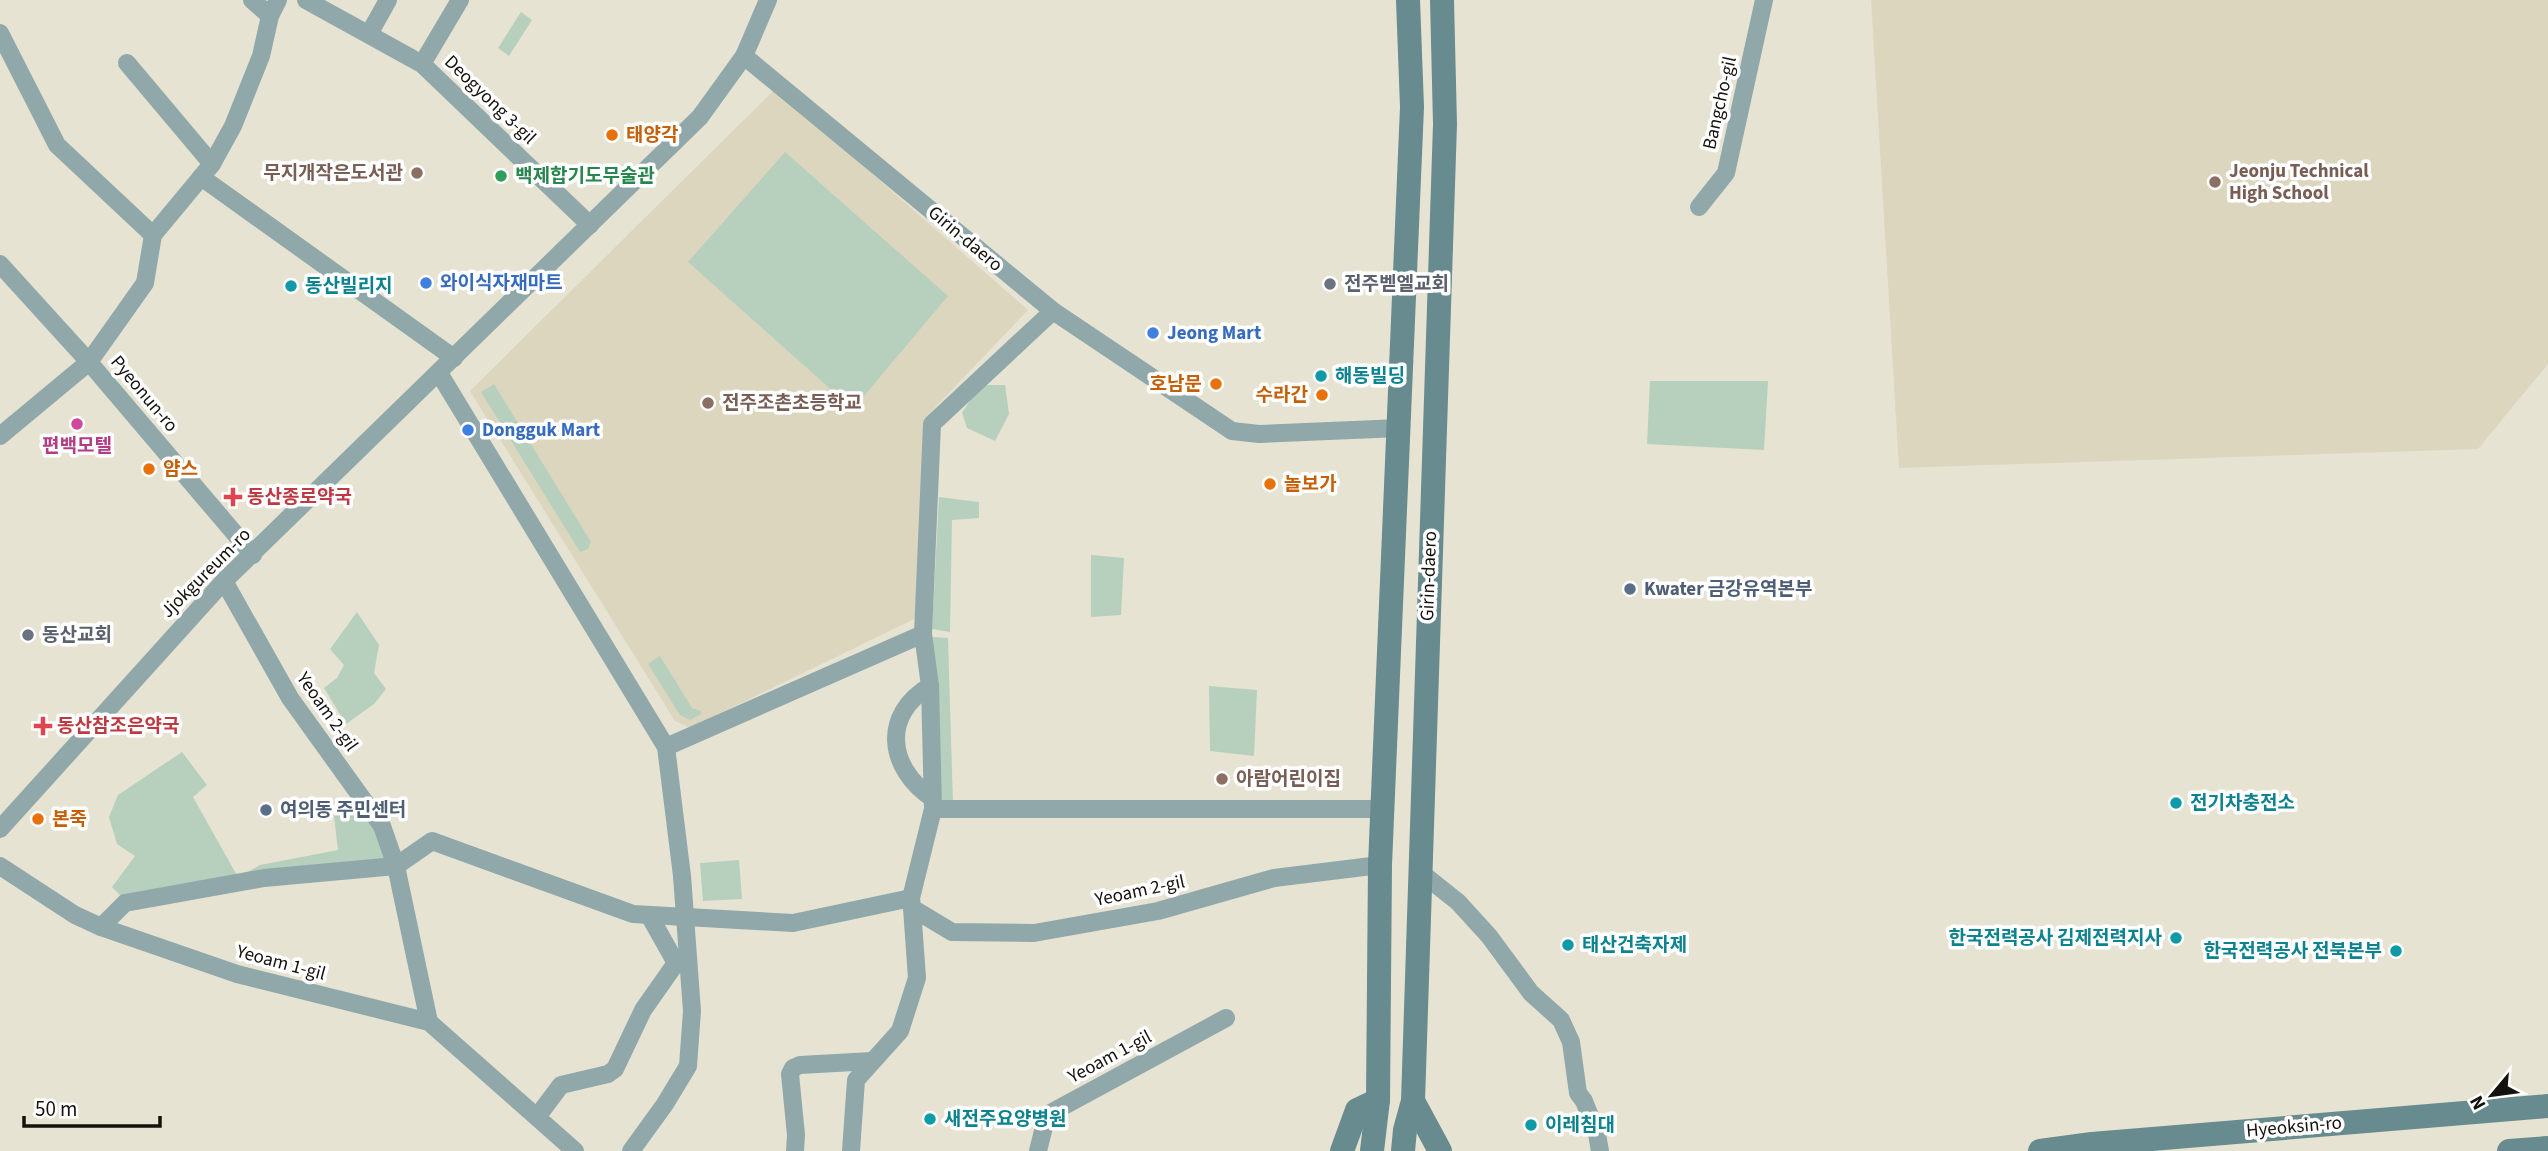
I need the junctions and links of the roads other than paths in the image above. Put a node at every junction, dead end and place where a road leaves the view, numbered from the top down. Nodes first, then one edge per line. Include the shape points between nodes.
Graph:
1 (252, 0) edge
2 (306, 0) edge
3 (388, 0) edge
4 (460, 0) edge
5 (768, 0) edge
6 (1408, 0) edge
7 (1442, 0) edge
8 (1764, 0) edge
9 (274, 8) edge
10 (0, 33) edge
11 (369, 34) junction
12 (744, 56) junction
13 (127, 63) dead end
14 (422, 65) junction
15 (206, 170) junction
16 (1699, 207) dead end
17 (590, 225) junction
18 (153, 235) junction
19 (0, 264) edge
20 (1053, 311) junction
21 (453, 358) junction
22 (89, 362) junction
23 (439, 373) junction
24 (1399, 428) junction
25 (0, 436) edge
26 (253, 555) junction
27 (224, 581) junction
28 (923, 634) junction
29 (930, 686) junction
30 (666, 747) junction
31 (932, 803) junction
32 (1382, 809) junction
33 (0, 829) edge
34 (1380, 865) junction
35 (0, 866) edge
36 (396, 866) junction
37 (1419, 871) junction
38 (911, 903) junction
39 (649, 915) junction
40 (685, 916) junction
41 (101, 927) junction
42 (1226, 1018) dead end
43 (429, 1022) junction
44 (872, 1061) junction
45 (1378, 1100) junction
46 (1413, 1101) junction
47 (2548, 1106) edge
48 (537, 1117) junction
49 (2548, 1148) edge
50 (575, 1151) edge
51 (631, 1151) edge
52 (795, 1151) edge
53 (851, 1151) edge
54 (1038, 1151) edge
55 (1342, 1151) edge
56 (1372, 1151) edge
57 (1403, 1151) edge
58 (1440, 1151) edge
59 (1600, 1151) edge
60 (2040, 1151) edge
61 (2509, 1151) edge

1 - 9 street
2 - 11 street, Deogyong 3-gil
3 - 11 street
4 - 14 street, Deogyong 3-gil
5 - 12 street, Jjokgureum-ro
6 - 24 street, Girin-daero via 1412,107
7 - 37 street, Girin-daero via 1446,124
8 - 16 street, Bangcho-gil via 1726,173
9 - 15 street via 233,126
10 - 18 street via 57,145
11 - 14 street, Deogyong 3-gil
12 - 17 street, Jjokgureum-ro via 700,117
12 - 20 street, Girin-daero
13 - 15 street
14 - 17 street, Deogyong 3-gil
15 - 18 street
15 - 21 street via 277,232
17 - 21 street, Jjokgureum-ro
18 - 22 street via 145,283
19 - 22 street, Pyeonun-ro
20 - 24 street, Girin-daero via 1232,431
20 - 28 street via 932,424
21 - 23 street, Jjokgureum-ro
22 - 25 street
22 - 26 street, Pyeonun-ro
23 - 26 street, Jjokgureum-ro
23 - 30 street
24 - 32 street, Girin-daero
26 - 27 street, Jjokgureum-ro
27 - 33 street, Jjokgureum-ro
27 - 36 street, Yeoam 2-gil via 290,698 382,826
28 - 29 street
28 - 30 street
29 - 31 street
29 - 31 street via 903,709 895,734 906,772
30 - 40 street
31 - 32 street
31 - 38 street
32 - 34 street, Girin-daero
34 - 38 street, Yeoam 2-gil via 1274,878 1158,911 1034,933 952,932
34 - 45 street, Girin-daero
35 - 41 street, Yeoam 1-gil
36 - 39 street via 432,841 633,914
36 - 41 street via 264,878 125,902
36 - 43 street, Yeoam 2-gil
37 - 46 street, Girin-daero
37 - 59 street via 1458,902 1531,993 1561,1020 1571,1042 1578,1093 1597,1133
38 - 40 street via 793,923
38 - 44 street via 917,978 900,1031
39 - 40 street
39 - 48 street via 676,964 643,1010 615,1069 561,1085
40 - 51 street via 692,1011 688,1066
41 - 43 street, Yeoam 1-gil via 237,974
42 - 54 street, Yeoam 1-gil via 1047,1115
43 - 48 street, Yeoam 1-gil
44 - 52 street via 793,1068
44 - 53 street via 856,1080
45 - 55 street via 1357,1110
45 - 56 street, Girin-daero
46 - 57 street, Girin-daero
46 - 58 street
47 - 60 street, Hyeoksin-ro
48 - 50 street, Yeoam 1-gil
49 - 61 street

